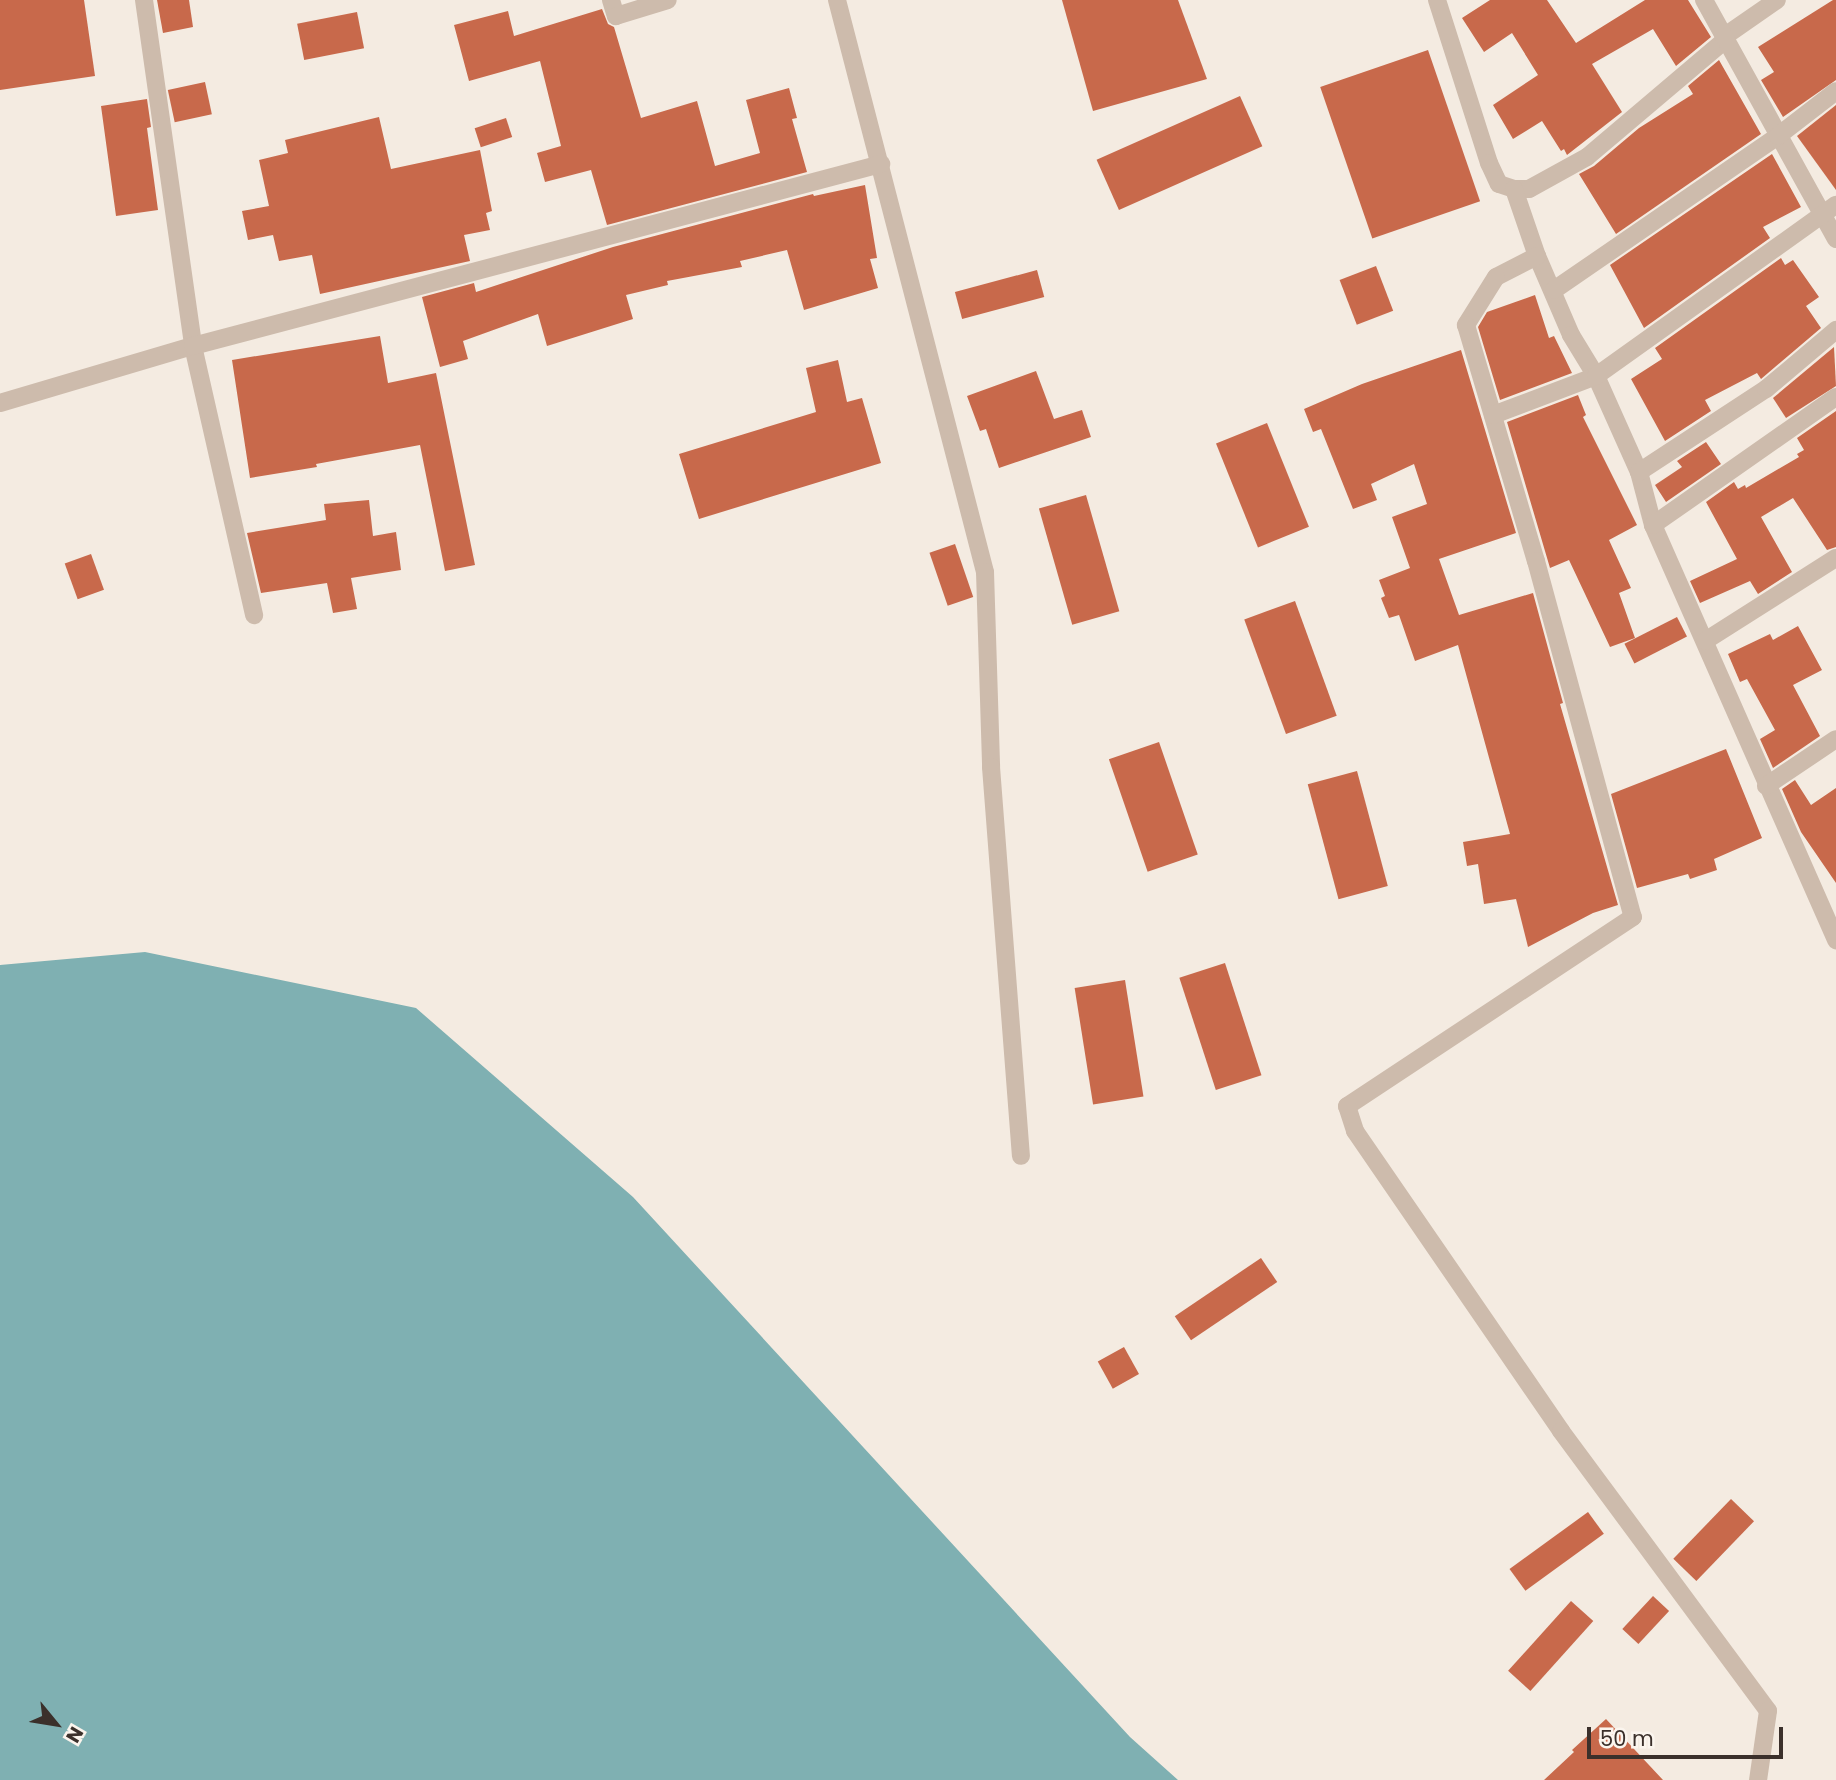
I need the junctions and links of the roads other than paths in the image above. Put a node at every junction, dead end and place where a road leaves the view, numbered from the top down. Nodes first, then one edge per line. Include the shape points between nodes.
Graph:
1 (145, 0) edge
2 (611, 0) edge
3 (668, 0) edge
4 (837, 0) edge
5 (1437, 0) edge
6 (1704, 0) edge
7 (1777, 0) edge
8 (1726, 39) junction
9 (1836, 91) edge
10 (1778, 136) junction
11 (881, 164) junction
12 (1514, 190) junction
13 (1829, 210) edge
14 (1836, 239) edge
15 (1537, 256) junction
16 (1554, 290) junction
17 (1836, 330) edge
18 (193, 346) junction
19 (1596, 376) junction
20 (1836, 397) edge
21 (0, 403) edge
22 (1493, 415) junction
23 (1639, 472) junction
24 (1653, 525) junction
25 (1836, 558) edge
26 (254, 615) dead end
27 (1705, 641) junction
28 (1836, 738) edge
29 (1766, 786) junction
30 (1836, 940) edge
31 (1021, 1157) dead end
32 (1758, 1780) edge

1 - 18 street
2 - 3 street via 616,16
4 - 11 street
5 - 12 street via 1489,163 1499,184
6 - 8 street
7 - 8 street via 1724,36
8 - 10 street
8 - 12 street via 1587,157 1529,189
9 - 10 street
10 - 13 street
10 - 16 street
11 - 18 street
11 - 31 street via 985,572 992,767
12 - 15 street
13 - 14 street
13 - 19 street
15 - 16 street
15 - 22 street via 1496,276 1466,325
16 - 19 street via 1571,335
17 - 23 street via 1766,389
18 - 21 street
18 - 26 street
19 - 22 street
19 - 23 street
20 - 24 street
22 - 32 street via 1633,917 1347,1106 1355,1131 1545,1408 1768,1711
23 - 24 street
24 - 27 street
25 - 27 street
27 - 29 street
28 - 29 street
29 - 30 street

